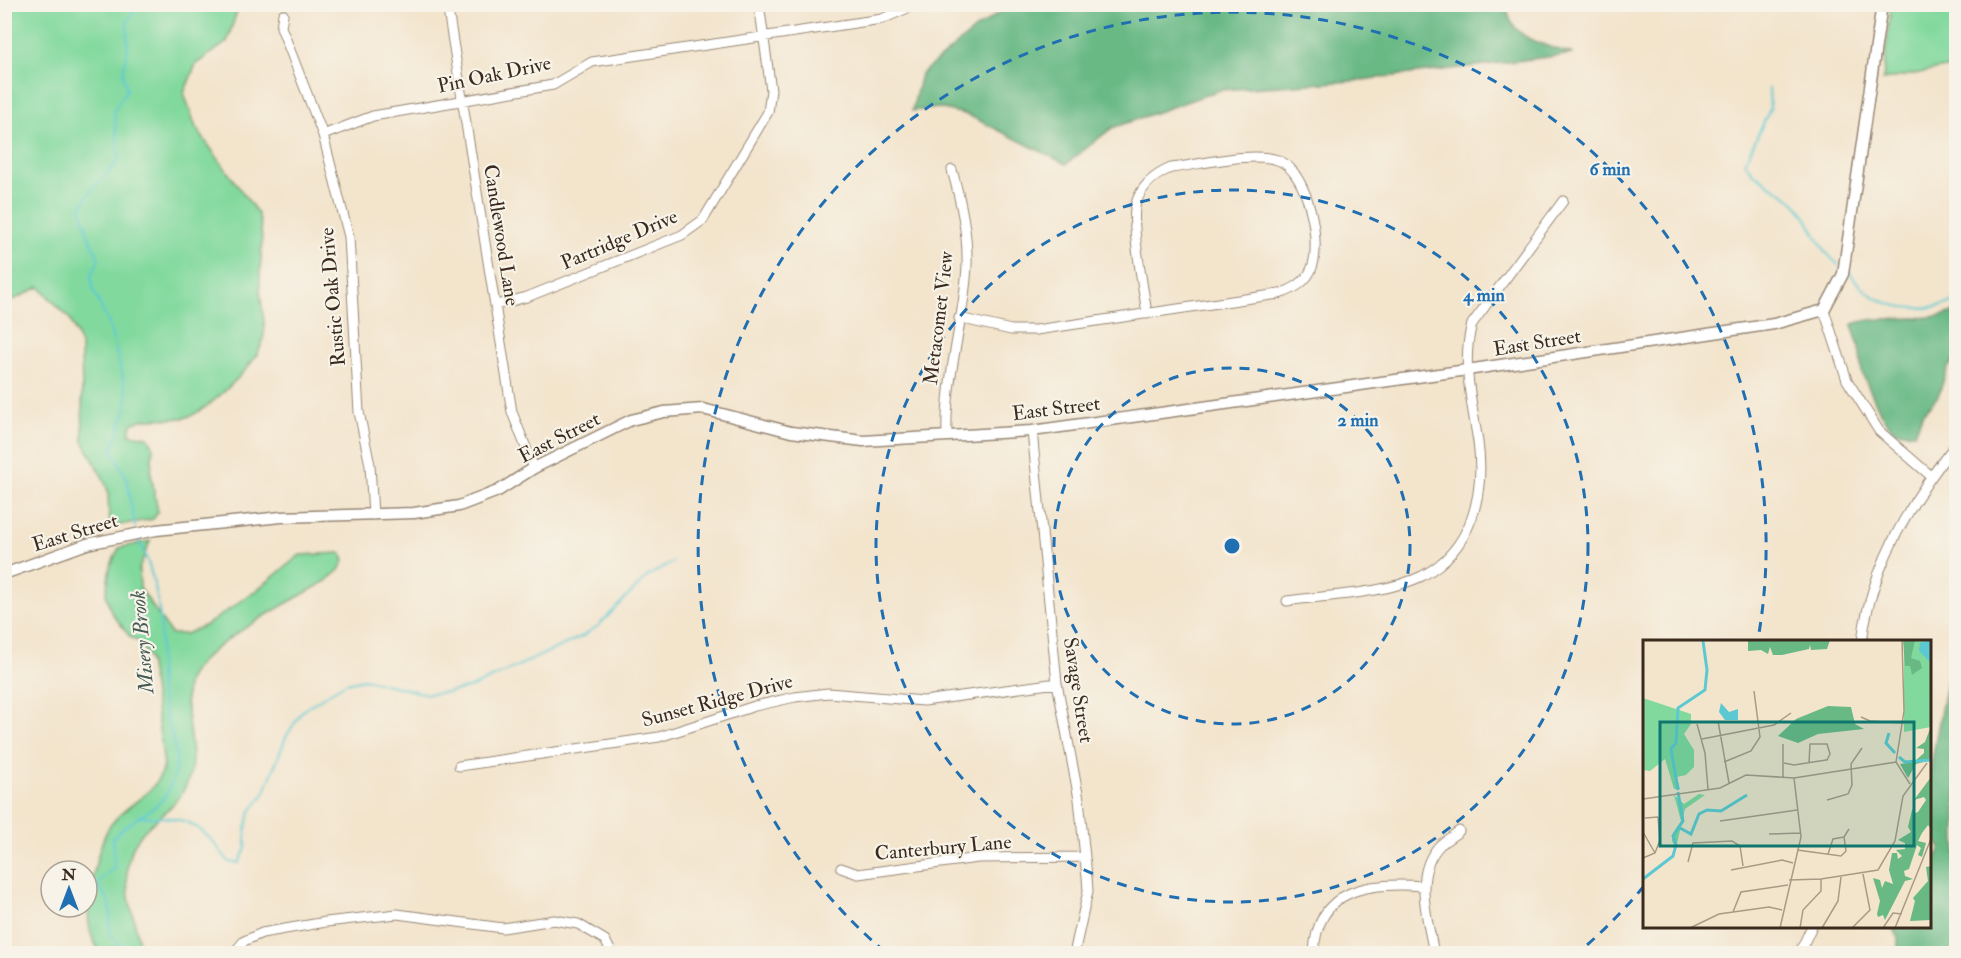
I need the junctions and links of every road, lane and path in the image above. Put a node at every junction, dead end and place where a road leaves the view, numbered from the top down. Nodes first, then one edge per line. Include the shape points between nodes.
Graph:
1 (447, 4) edge
2 (759, 4) edge
3 (917, 4) edge
4 (1864, 4) edge
5 (1882, 5) edge
6 (283, 14) dead end
7 (764, 38) junction
8 (462, 100) junction
9 (323, 135) junction
10 (952, 170) dead end
11 (1563, 201) dead end
12 (496, 305) junction
13 (1824, 310) junction
14 (1147, 314) junction
15 (959, 318) junction
16 (1467, 370) junction
17 (1032, 430) junction
18 (946, 435) junction
19 (1956, 444) edge
20 (534, 468) junction
21 (1931, 476) junction
22 (373, 515) junction
23 (4, 574) edge
24 (1287, 601) dead end
25 (1863, 640) edge
26 (1057, 683) junction
27 (459, 766) dead end
28 (1459, 831) dead end
29 (1085, 857) junction
30 (841, 868) dead end
31 (1423, 886) junction
32 (1812, 928) edge
33 (233, 954) edge
34 (612, 954) edge
35 (1074, 954) edge
36 (1314, 954) edge
37 (1434, 954) edge
38 (1799, 954) edge

1 - 8 street, Candlewood Lane
2 - 7 street, Partridge Drive
3 - 7 street, Pin Oak Drive via 882,19
4 - 5 street
5 - 13 street via 1843,274
6 - 9 street, Rustic Oak Drive via 281,27
7 - 8 street, Pin Oak Drive via 592,62 553,84
7 - 12 street, Partridge Drive via 771,90 768,112 703,220 682,235 527,297
8 - 9 street, Pin Oak Drive via 373,116
8 - 12 street, Candlewood Lane
9 - 22 street, Rustic Oak Drive via 349,237 359,412 370,465
10 - 15 street, Metacomet View via 965,222 967,265
11 - 16 street via 1472,324 1466,345
12 - 20 street, Candlewood Lane via 512,412
13 - 16 street, East Street via 1774,324
13 - 21 street via 1847,380 1879,431
14 - 14 street via 1279,294 1301,282 1310,272 1316,241 1302,184 1293,170 1282,162 1257,157 1170,168 1152,179 1136,205
14 - 15 street via 1029,330 1011,330
15 - 18 street, Metacomet View via 947,392
16 - 17 street, East Street
16 - 24 street via 1481,489 1471,524 1451,554 1422,576 1388,586
17 - 18 street, East Street
17 - 26 street, Savage Street
18 - 20 street, East Street via 863,441 791,432 702,409 664,411 631,420
19 - 21 street
20 - 22 street, East Street via 498,491 459,506
21 - 25 street via 1903,520 1881,568
22 - 23 street, East Street via 260,519 125,535 62,552
26 - 27 street, Sunset Ridge Drive via 924,701 828,693 795,697 659,737
26 - 29 street, Savage Street via 1079,799
28 - 31 street via 1435,853
29 - 30 street, Canterbury Lane via 978,858 858,874
29 - 35 street, Savage Street via 1088,891
31 - 36 street via 1387,884 1352,891 1328,913 1319,928
31 - 37 street
32 - 38 street
33 - 34 street via 243,941 262,933 398,914 503,928 554,920 570,922 604,940

